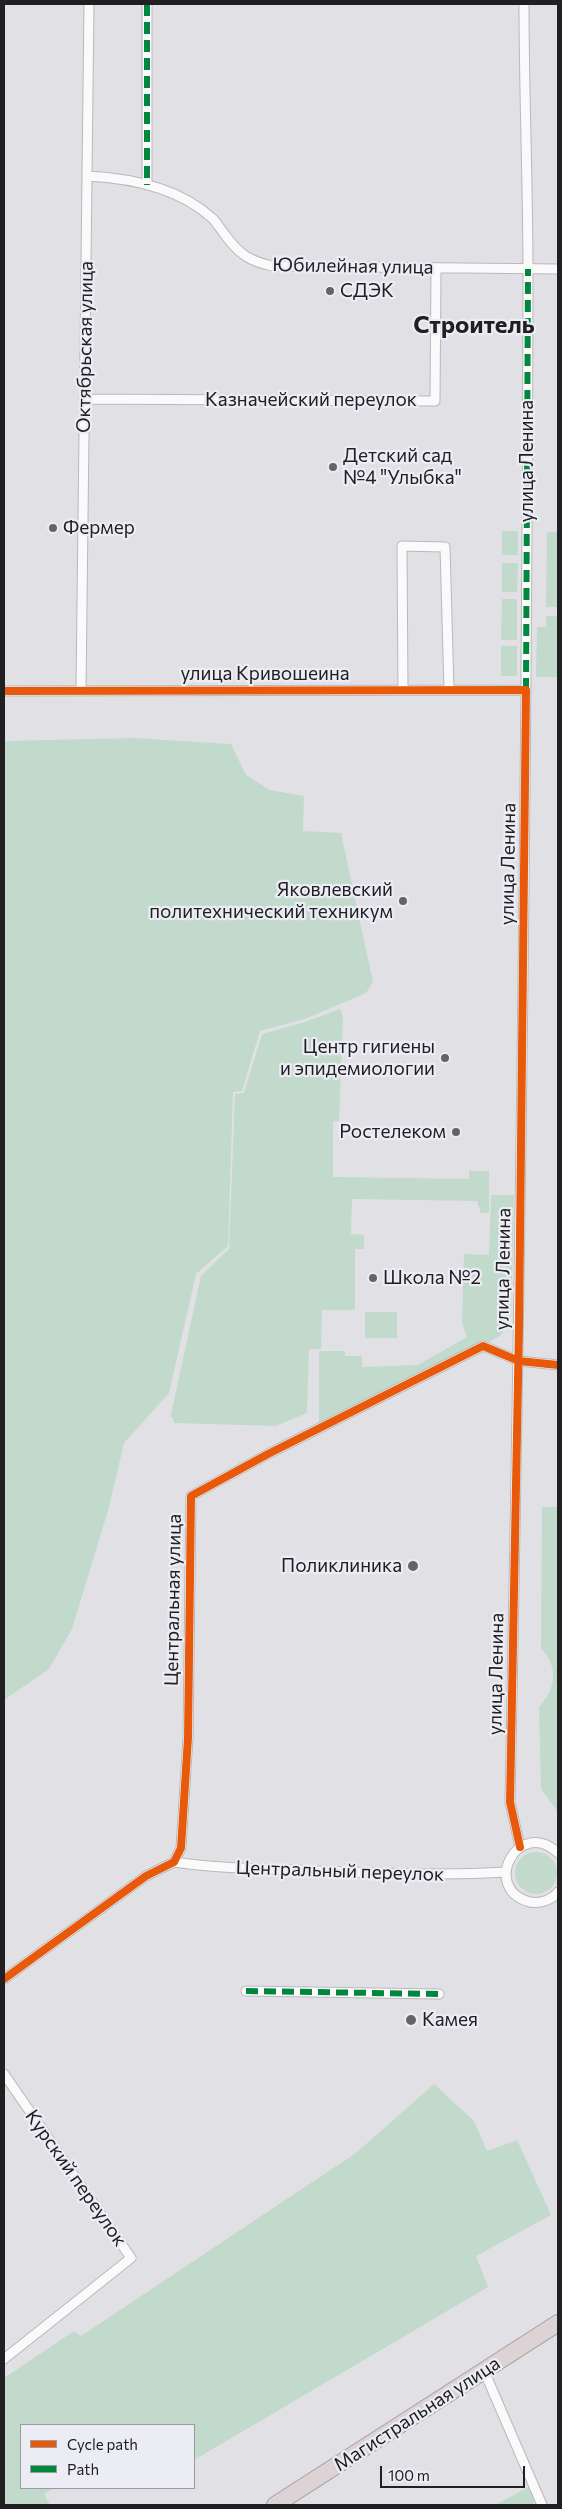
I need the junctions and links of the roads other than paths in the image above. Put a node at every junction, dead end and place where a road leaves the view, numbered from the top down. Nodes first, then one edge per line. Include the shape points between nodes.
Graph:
1 (89, 4) edge
2 (147, 4) edge
3 (524, 4) edge
4 (87, 176) junction
5 (147, 185) junction
6 (436, 268) junction
7 (528, 269) junction
8 (558, 269) edge
9 (84, 399) junction
10 (403, 690) junction
11 (449, 690) junction
12 (526, 690) junction
13 (4, 691) edge
14 (81, 691) junction
15 (519, 1361) junction
16 (558, 1365) edge
17 (520, 1847) junction
18 (558, 1853) edge
19 (174, 1862) junction
20 (506, 1872) junction
21 (557, 1896) edge
22 (4, 1979) edge
23 (246, 1991) dead end
24 (439, 1994) dead end
25 (4, 2074) edge
26 (558, 2323) edge
27 (558, 2334) edge
28 (4, 2359) edge
29 (488, 2380) junction
30 (275, 2505) edge
31 (292, 2505) edge
32 (542, 2505) edge

1 - 4 street, Октябрьская улица
2 - 5 street
3 - 7 street, улица Ленина
4 - 5 street, Юбилейная улица via 111,177
4 - 9 street, Октябрьская улица
5 - 6 street, Юбилейная улица via 195,204 213,219 250,261 288,267
6 - 7 street, Юбилейная улица
6 - 9 street, Казначейский переулок via 435,401
7 - 8 street, Юбилейная улица
7 - 12 street, улица Ленина
9 - 14 street, Октябрьская улица
10 - 11 street, улица Кривошеина
10 - 11 street via 402,546 445,547
10 - 14 street, улица Кривошеина
11 - 12 street, улица Кривошеина
12 - 15 street, улица Ленина
13 - 14 street, улица Кривошеина
15 - 16 street
15 - 17 street, улица Ленина via 510,1802
15 - 19 street, Центральная улица via 483,1346 191,1496 185,1812 181,1848
17 - 18 street via 541,1843
17 - 20 street via 512,1854
19 - 20 street, Центральный переулок via 208,1867 336,1872
19 - 22 street via 146,1876
20 - 21 street via 514,1893 523,1900 534,1903
23 - 24 street
25 - 28 street, Курский переулок via 131,2258
26 - 30 highway, Магистральная улица
27 - 29 highway, Магистральная улица
29 - 31 highway, Магистральная улица
29 - 32 street

